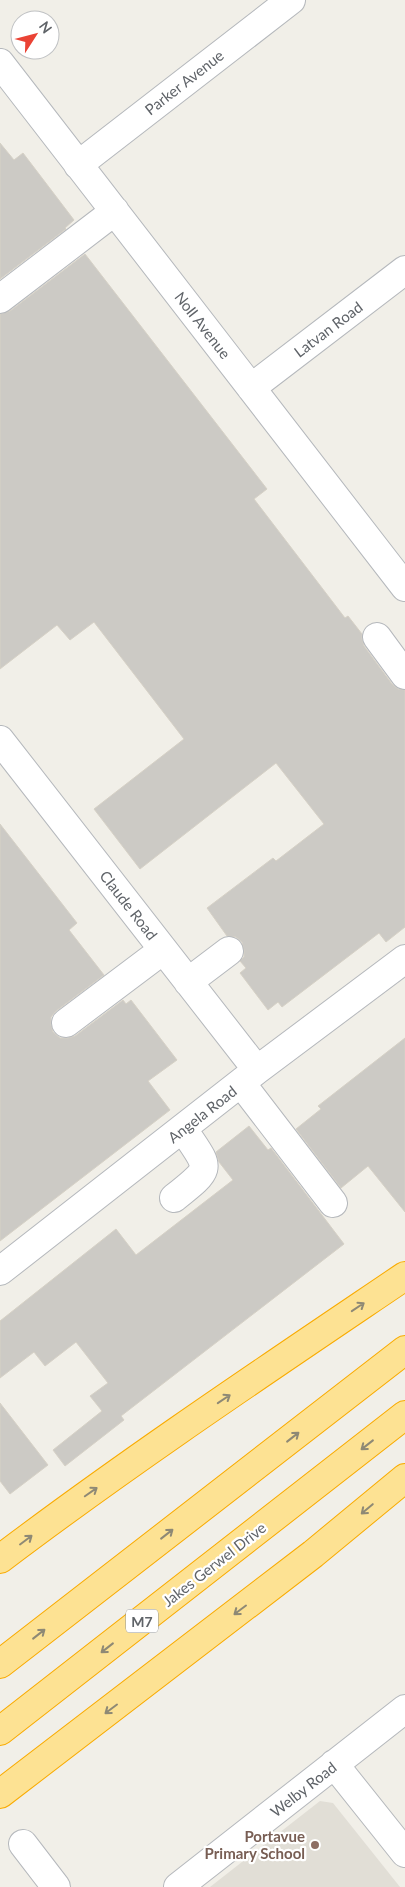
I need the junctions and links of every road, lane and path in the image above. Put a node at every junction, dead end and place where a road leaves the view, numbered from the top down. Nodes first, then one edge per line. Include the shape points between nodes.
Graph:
1 (290, 0) edge
2 (0, 63) edge
3 (78, 165) junction
4 (114, 211) junction
5 (405, 270) edge
6 (0, 299) edge
7 (251, 388) junction
8 (405, 587) edge
9 (377, 637) dead end
10 (405, 675) edge
11 (0, 740) edge
12 (163, 950) junction
13 (229, 951) dead end
14 (405, 959) edge
15 (188, 982) junction
16 (66, 1024) dead end
17 (249, 1077) junction
18 (183, 1129) junction
19 (174, 1198) dead end
20 (333, 1203) dead end
21 (0, 1271) edge
22 (405, 1276) edge
23 (405, 1350) edge
24 (405, 1415) edge
25 (405, 1478) edge
26 (0, 1559) edge
27 (0, 1664) edge
28 (405, 1709) edge
29 (0, 1731) edge
30 (334, 1764) junction
31 (0, 1794) edge
32 (23, 1844) dead end
33 (405, 1853) edge
34 (56, 1887) edge
35 (178, 1887) edge

1 - 3 street, Parker Avenue
2 - 3 street, Noll Avenue
3 - 4 street, Noll Avenue
4 - 6 street
4 - 7 street, Noll Avenue
5 - 7 street, Latvan Road
7 - 8 street, Noll Avenue
9 - 10 street
11 - 12 street, Claude Road
12 - 15 street, Claude Road
12 - 16 street
13 - 15 street
14 - 17 street, Angela Road
15 - 17 street, Claude Road
17 - 18 street, Angela Road
17 - 20 street, Claude Road
18 - 19 street via 205,1165 199,1178
18 - 21 street, Angela Road
26 -> 22 highway via 184,1426
27 -> 23 highway
24 -> 29 highway, Jakes Gerwel Drive / M7
25 -> 31 highway via 313,1554
28 - 30 street, Welby Road
30 - 33 street
30 - 35 street, Welby Road
32 - 34 street

